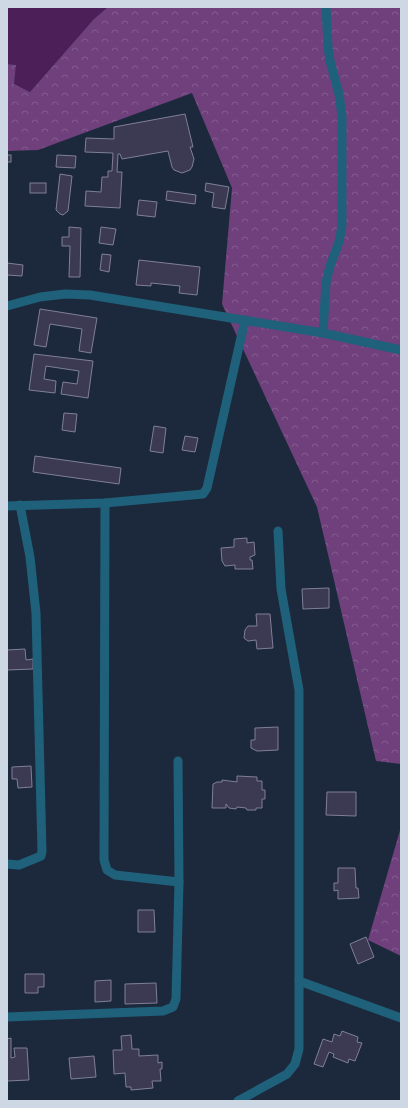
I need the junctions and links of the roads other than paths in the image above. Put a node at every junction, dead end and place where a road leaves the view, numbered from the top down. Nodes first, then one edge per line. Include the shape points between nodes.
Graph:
1 (326, 7) edge
2 (7, 306) edge
3 (245, 320) junction
4 (323, 333) junction
5 (401, 350) edge
6 (105, 503) junction
7 (7, 506) edge
8 (20, 506) junction
9 (278, 531) dead end
10 (178, 761) dead end
11 (7, 864) edge
12 (179, 882) junction
13 (299, 981) junction
14 (7, 1016) edge
15 (401, 1018) edge
16 (238, 1101) edge

1 - 4 street via 328,47 340,94 342,116 342,226 340,242 326,282
2 - 3 street via 40,297 90,295
3 - 4 street
3 - 6 street via 207,488 203,494
4 - 5 street
6 - 8 street
6 - 12 street via 104,860 107,870 115,875
7 - 8 street
8 - 11 street via 30,557 36,612 42,851 41,856 19,865
9 - 13 street via 281,589 299,690
10 - 12 street
12 - 14 street via 176,999 173,1007 163,1011
13 - 15 street
13 - 16 street via 299,1049 295,1064 287,1074

